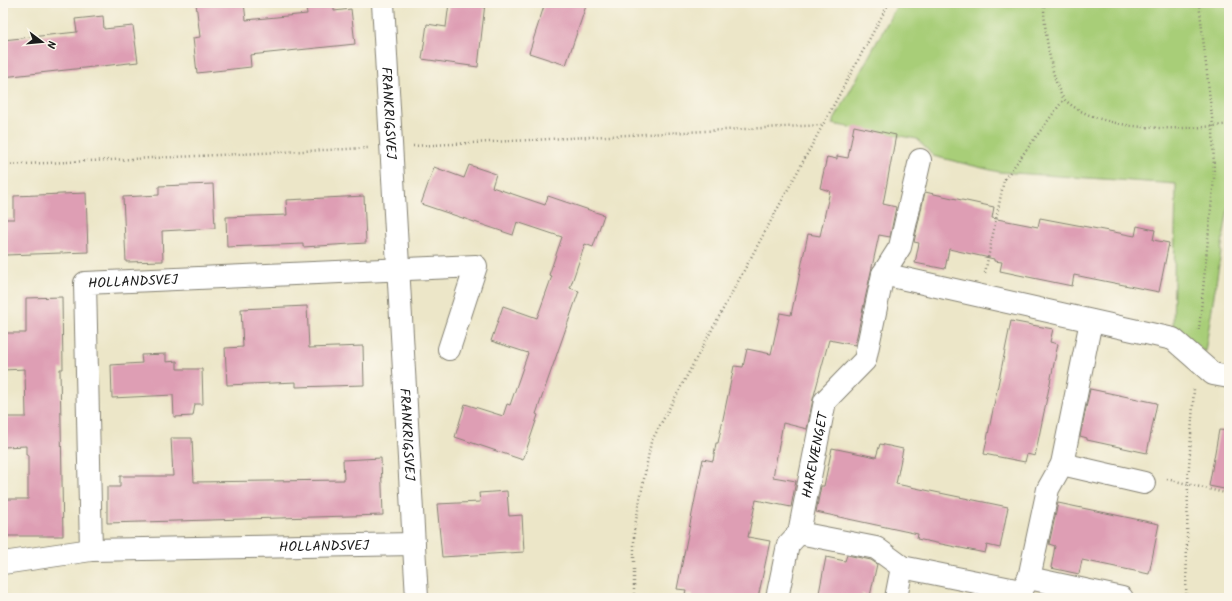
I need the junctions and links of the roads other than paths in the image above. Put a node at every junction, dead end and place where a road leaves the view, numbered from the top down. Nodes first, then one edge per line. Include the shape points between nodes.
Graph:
1 (384, 3) edge
2 (920, 160) dead end
3 (399, 270) junction
4 (883, 274) junction
5 (1091, 320) junction
6 (449, 349) dead end
7 (1229, 377) edge
8 (1062, 464) junction
9 (1144, 483) road end
10 (799, 533) junction
11 (414, 544) junction
12 (91, 550) junction
13 (3, 562) edge
14 (902, 567) junction
15 (1023, 589) edge
16 (417, 598) edge
17 (777, 598) edge
18 (896, 598) edge
19 (1122, 598) edge

1 - 3 street, FRANKRIGSVEJ
2 - 4 street, HAREVÆNGET via 900,247
3 - 6 street via 476,266
3 - 11 street, FRANKRIGSVEJ
3 - 12 street, HOLLANDSVEJ via 85,283
4 - 5 street
4 - 10 street, HAREVÆNGET via 865,360 825,400
5 - 7 street via 1173,339 1212,374
5 - 8 street
8 - 9 street
8 - 15 street via 1048,489
10 - 14 street via 876,548
10 - 17 street, HAREVÆNGET via 788,545
11 - 12 street, HOLLANDSVEJ
11 - 16 street, FRANKRIGSVEJ
12 - 13 street, HOLLANDSVEJ
14 - 15 street
14 - 18 street
15 - 19 street

